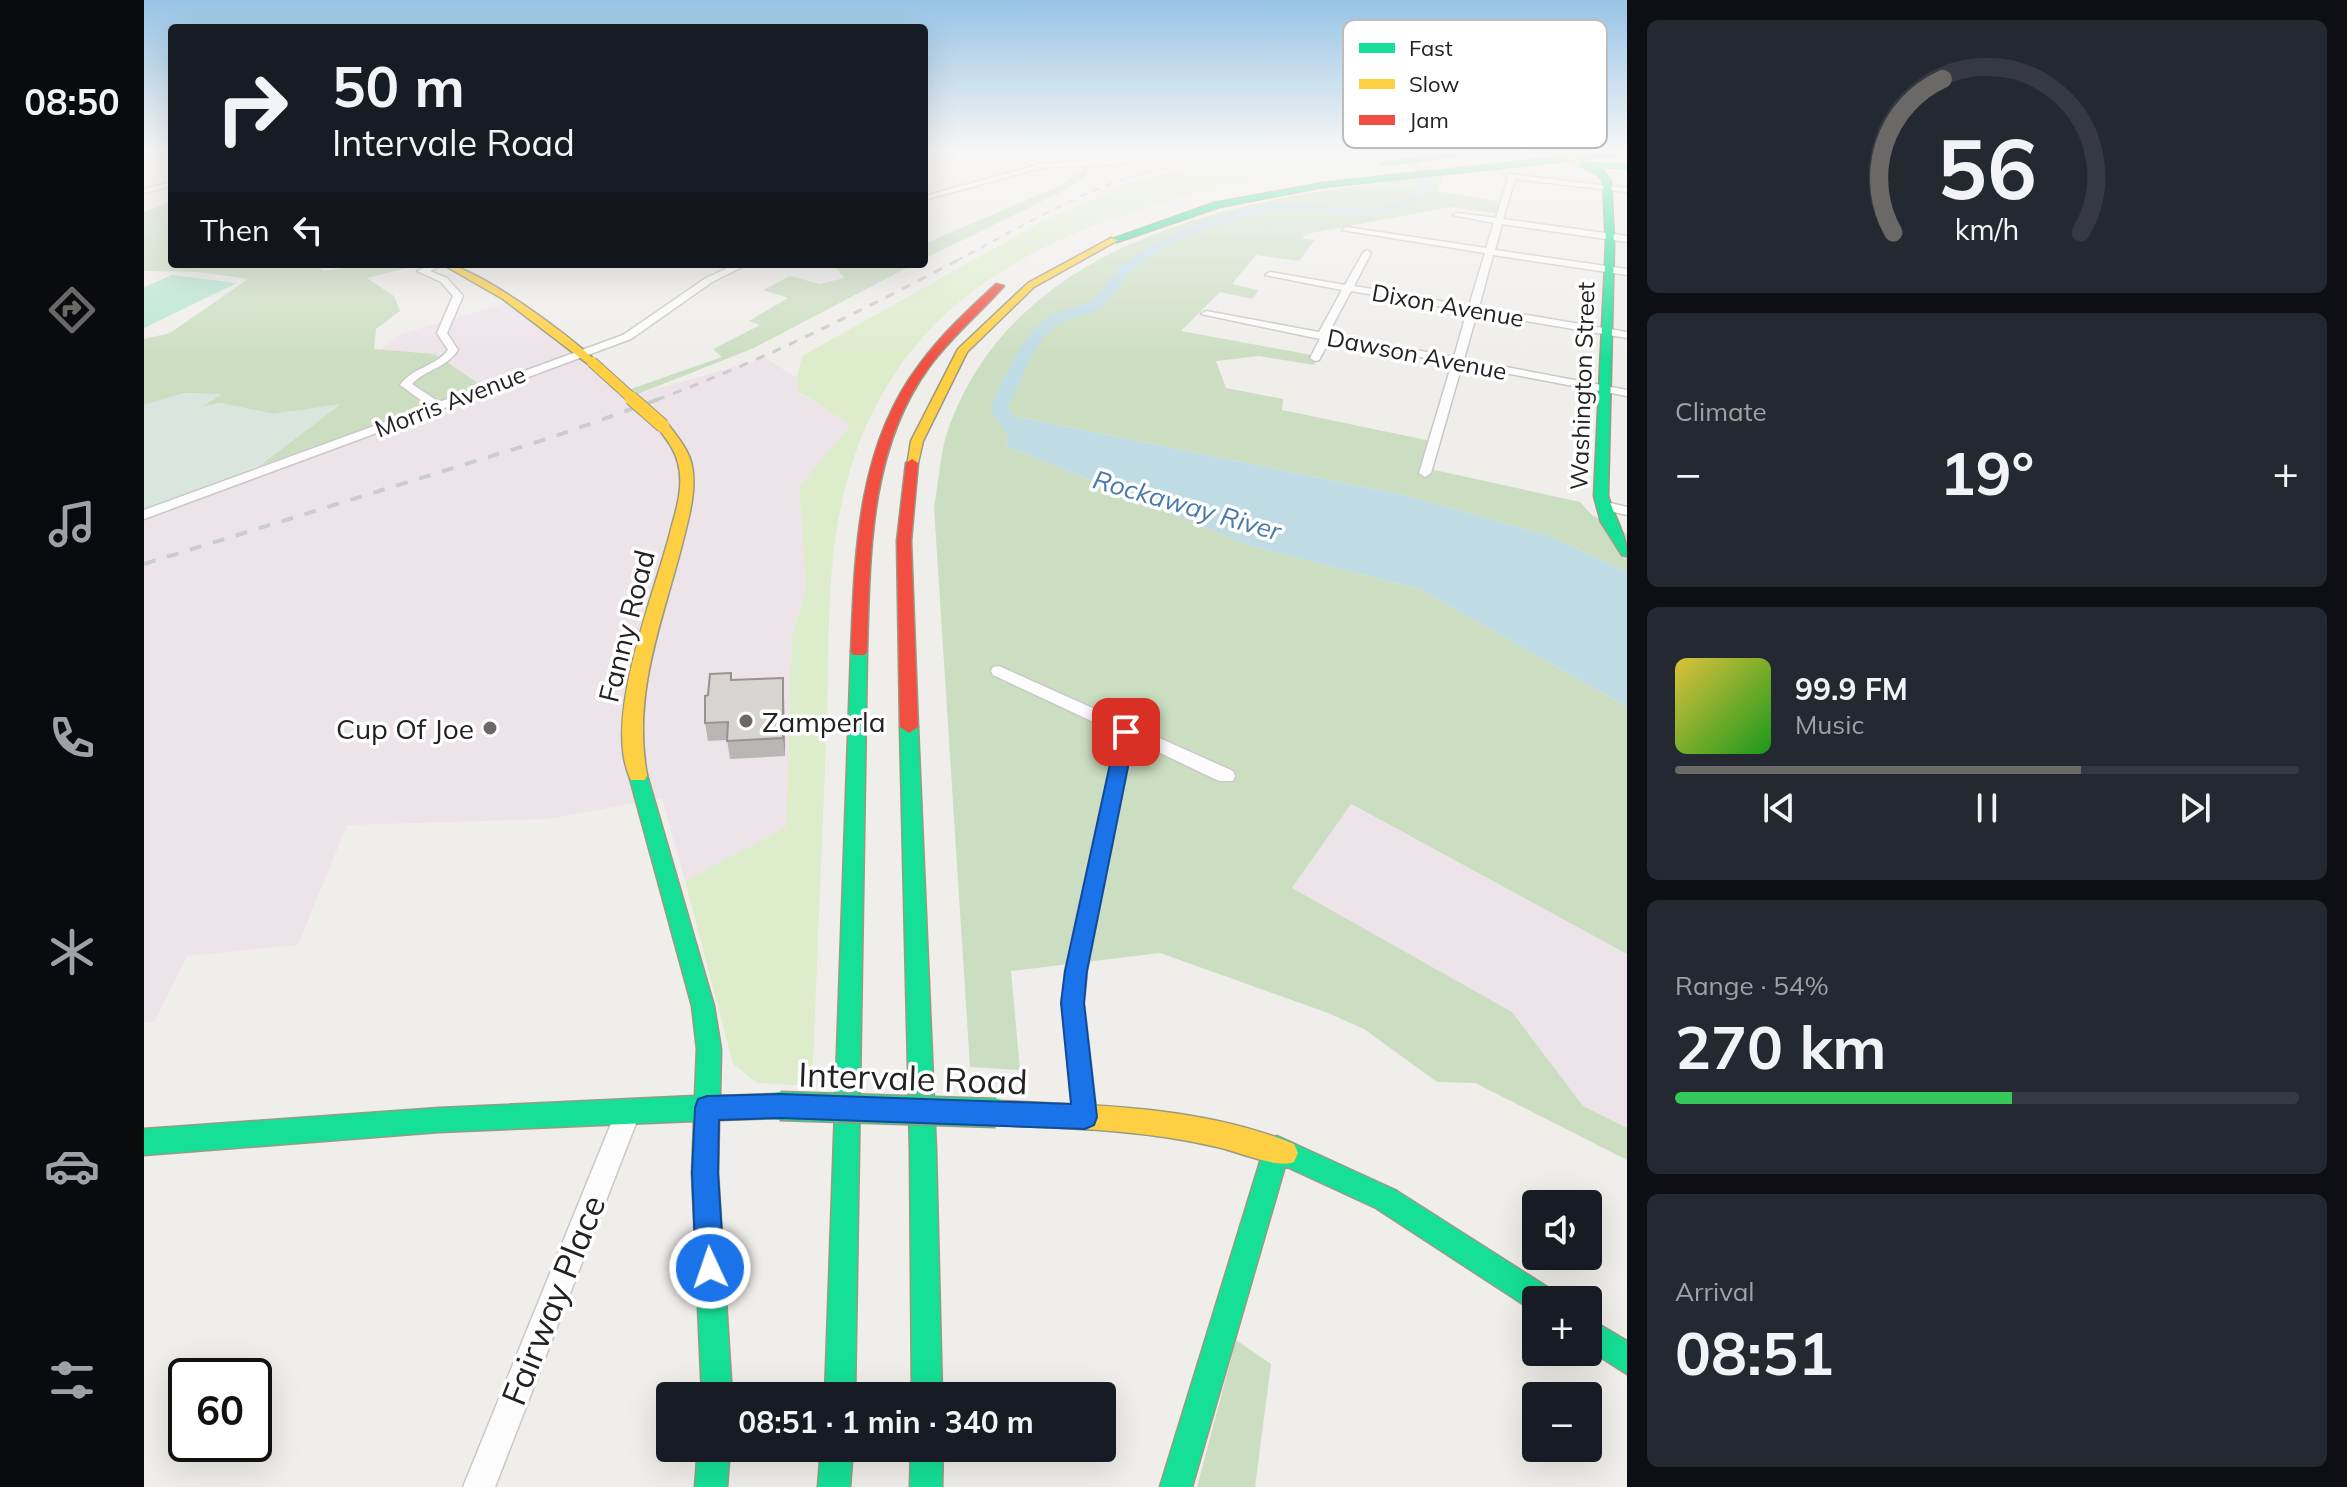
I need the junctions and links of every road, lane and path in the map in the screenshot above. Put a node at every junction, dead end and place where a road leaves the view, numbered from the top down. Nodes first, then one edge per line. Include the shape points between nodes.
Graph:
1 (1124, 221) edge
2 (1130, 221) edge
3 (1164, 221) edge
4 (1497, 221) edge
5 (1500, 221) edge
6 (1346, 230) dead end
7 (1092, 235) junction
8 (1618, 238) edge
9 (1488, 251) junction
10 (1367, 253) dead end
11 (430, 268) edge
12 (454, 268) edge
13 (734, 268) edge
14 (1618, 271) edge
15 (1270, 275) dead end
16 (1349, 288) junction
17 (1472, 309) junction
18 (1206, 314) dead end
19 (1607, 332) junction
20 (1627, 335) edge
21 (1324, 336) junction
22 (587, 357) junction
23 (1315, 358) dead end
24 (1458, 362) junction
25 (1604, 389) junction
26 (1627, 393) edge
27 (437, 406) junction
28 (1425, 473) dead end
29 (1627, 511) edge
30 (1605, 514) junction
31 (144, 515) edge
32 (1627, 552) edge
33 (999, 671) dead end
34 (1126, 732) junction
35 (1226, 776) dead end
36 (707, 1108) junction
37 (628, 1113) junction
38 (1085, 1117) junction
39 (144, 1142) edge
40 (1277, 1149) junction
41 (1522, 1287) edge
42 (1602, 1342) edge
43 (1627, 1359) edge
44 (716, 1382) edge
45 (840, 1382) edge
46 (927, 1382) edge
47 (713, 1462) edge
48 (836, 1462) edge
49 (927, 1462) edge
50 (479, 1487) edge
51 (711, 1487) edge
52 (834, 1487) edge
53 (926, 1487) edge
54 (1176, 1487) edge

1 - 7 main road
2 - 7 main road
3 - 46 main road via 1091,251 1040,280 989,322 947,375 923,424 908,483 904,555
4 - 9 street
5 - 8 street
6 - 9 street
7 - 45 main road via 1002,285 944,336 898,403 870,482 862,555
8 - 14 main road, Washington Street
9 - 14 street
9 - 17 street
10 - 16 street
11 - 27 street via 422,271 444,280 458,296 442,333 453,350 449,358 411,377 406,385
12 - 22 main road, Fanny Road via 506,297
13 - 22 street, Morris Avenue via 635,333
14 - 19 main road, Washington Street
15 - 16 street, Dixon Avenue
16 - 17 street, Dixon Avenue
16 - 21 street
17 - 19 street, Dixon Avenue
17 - 24 street
18 - 21 street, Dawson Avenue
19 - 20 street, Dixon Avenue
19 - 25 main road, Washington Street
21 - 23 street
21 - 24 street, Dawson Avenue
22 - 27 street, Morris Avenue
22 - 36 main road, Fanny Road, bridge via 663,426 686,467 687,491 667,580 632,699 631,751 703,1006 709,1049
24 - 25 street, Dawson Avenue
24 - 28 street
25 - 26 street, Dawson Avenue
25 - 30 main road, Washington Street
27 - 31 street, Morris Avenue
29 - 30 street
30 - 32 main road
33 - 34 street
34 - 35 street
34 - 38 street via 1076,971 1073,1003
36 - 37 main road, Intervale Road
36 - 38 main road, Intervale Road, bridge
36 - 44 main road, Fanny Road via 705,1173
37 - 39 main road, Intervale Road via 451,1119
37 - 50 street, Fairway Place
38 - 40 main road, Intervale Road via 1200,1129
40 - 41 main road, Intervale Road via 1396,1204
40 - 54 main road
42 - 43 main road
47 - 51 main road
48 - 52 main road
49 - 53 main road

